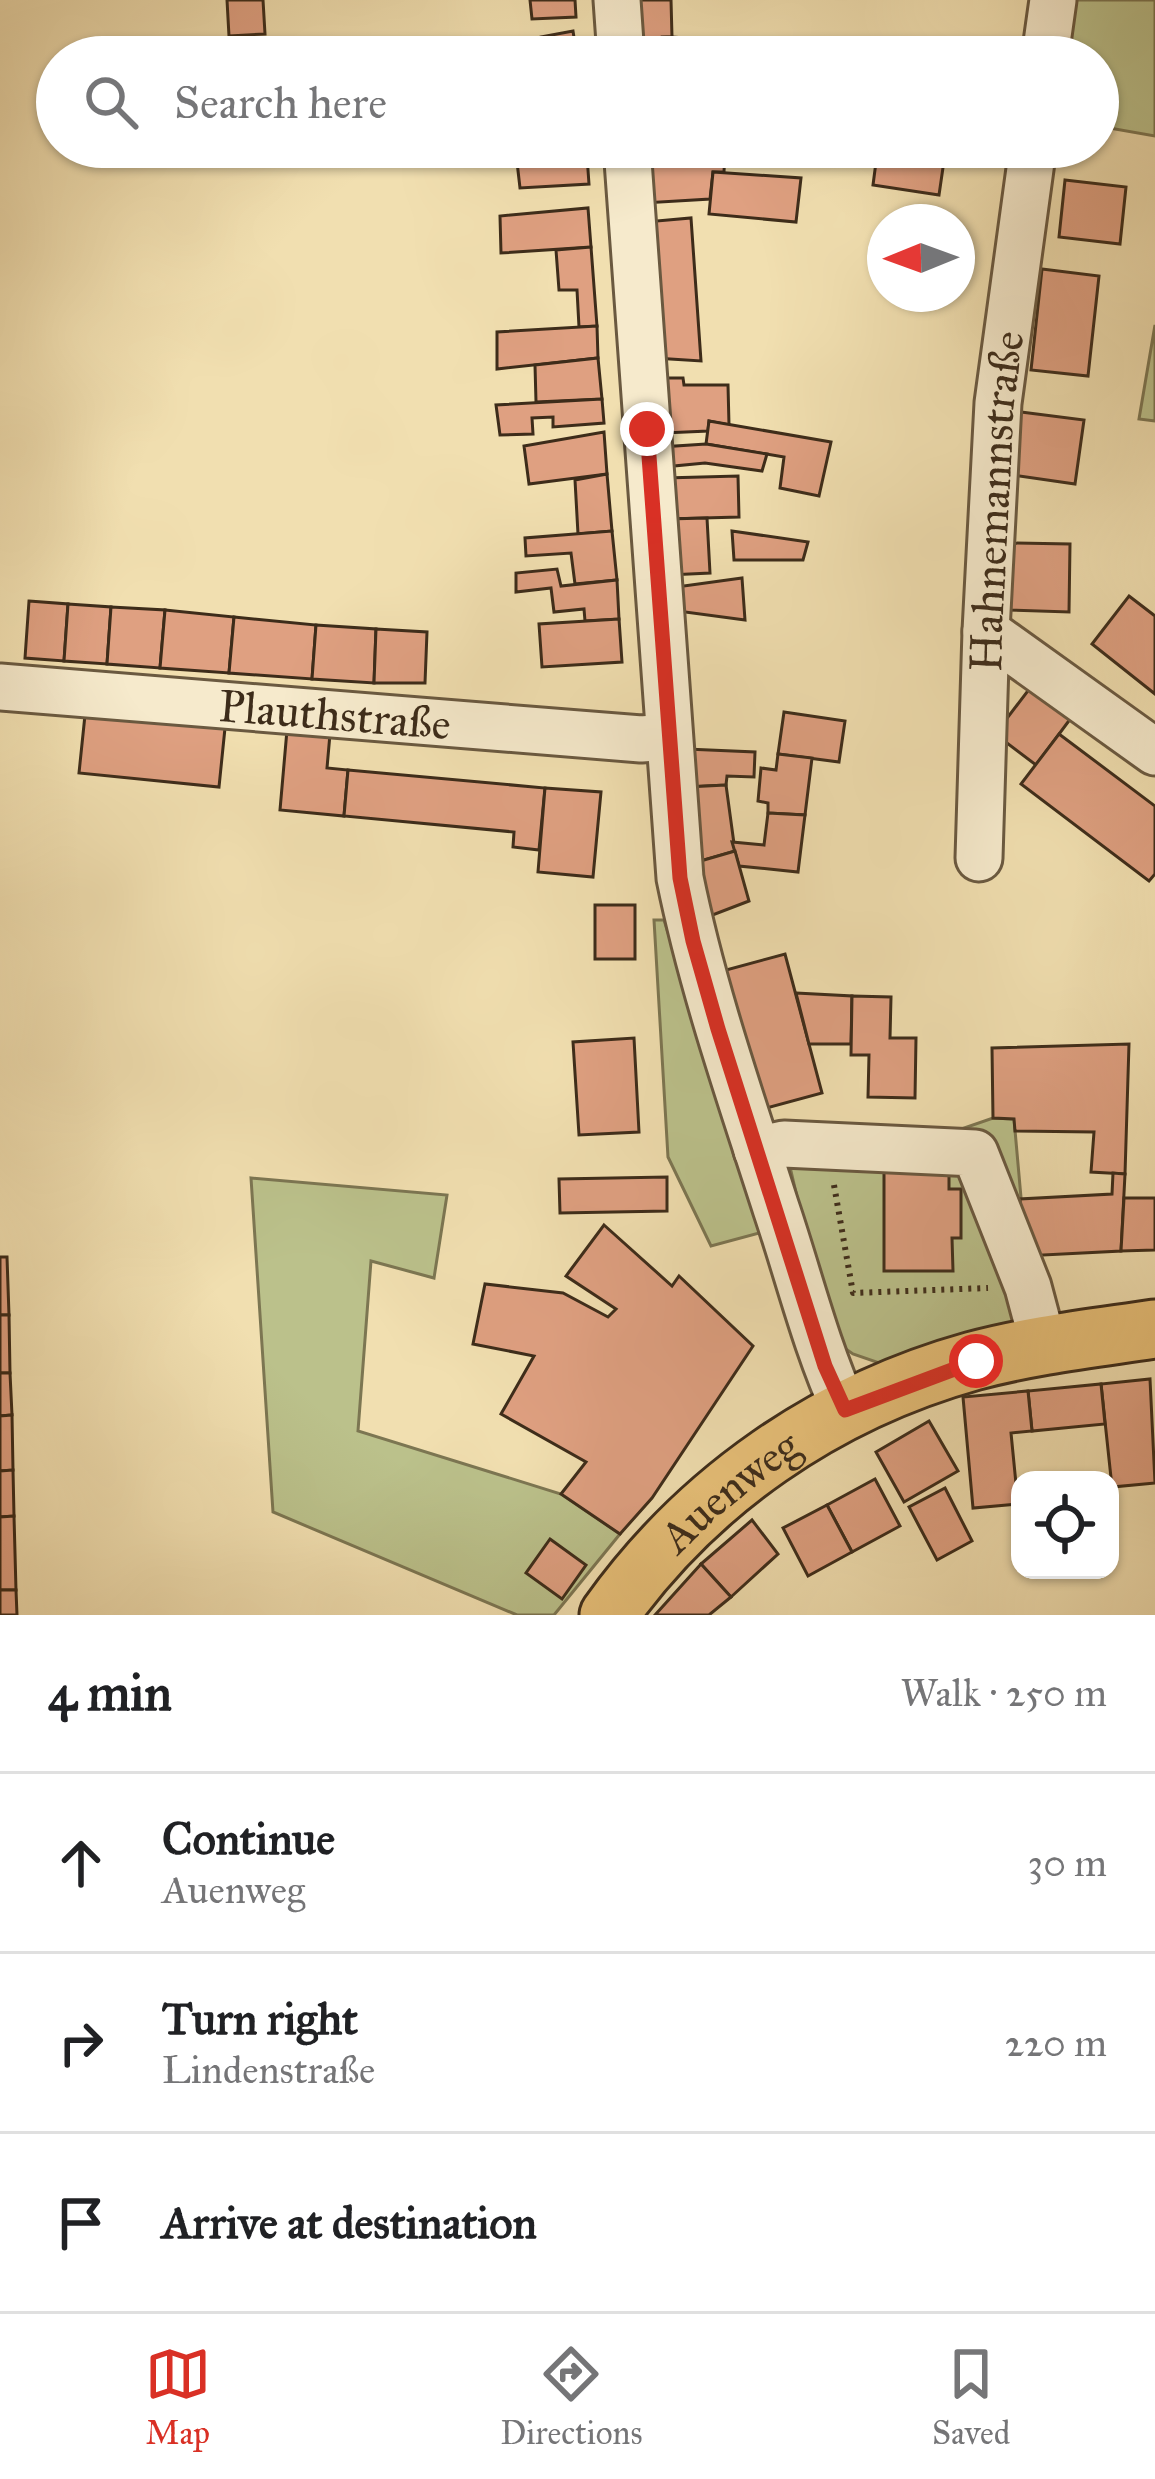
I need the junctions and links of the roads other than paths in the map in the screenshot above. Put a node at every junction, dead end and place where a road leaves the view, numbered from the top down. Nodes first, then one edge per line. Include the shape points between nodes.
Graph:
1 (617, 0) edge
2 (1052, 0) edge
3 (620, 36) edge
4 (1048, 36) edge
5 (628, 168) edge
6 (1030, 168) edge
7 (986, 631) junction
8 (0, 687) edge
9 (669, 737) junction
10 (1155, 752) edge
11 (979, 858) dead end
12 (757, 1150) junction
13 (1155, 1329) edge
14 (1044, 1347) junction
15 (845, 1410) junction
16 (609, 1615) edge

1 - 3 street
2 - 4 street
5 - 9 street
6 - 7 street, Hahnemannstraße via 998,403
7 - 10 street
7 - 11 street, Hahnemannstraße
8 - 9 street, Plauthstraße
9 - 12 street via 693,941
12 - 14 street via 784,1144 974,1153
12 - 15 street
13 - 14 main road, Auenweg
14 - 15 main road, Auenweg via 976,1361
15 - 16 main road, Auenweg via 759,1461 668,1545

